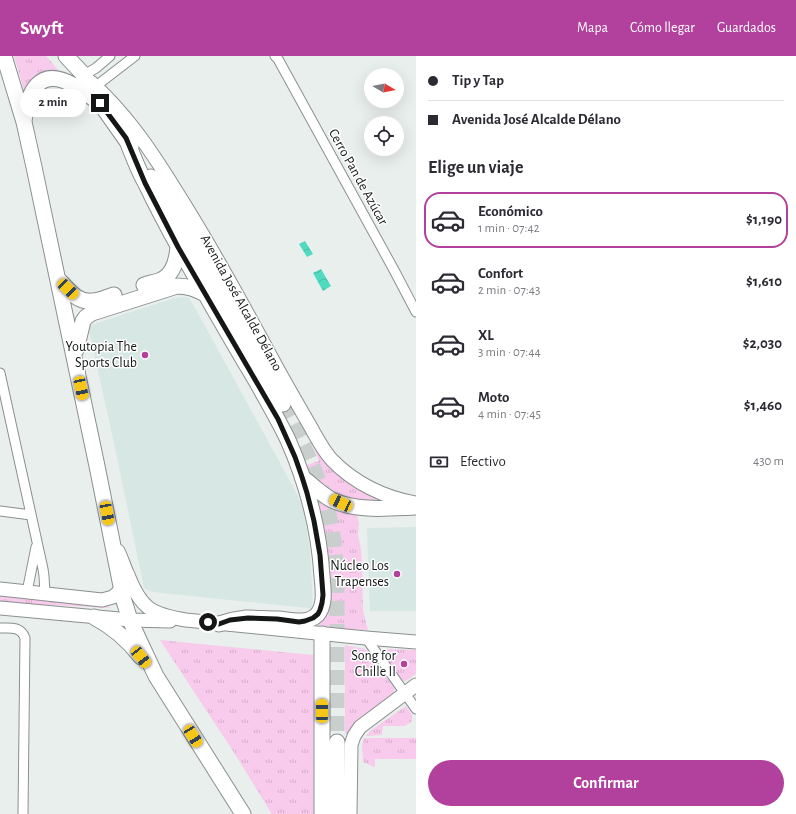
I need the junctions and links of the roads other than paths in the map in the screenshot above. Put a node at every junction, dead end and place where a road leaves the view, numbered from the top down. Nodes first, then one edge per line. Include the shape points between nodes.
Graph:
1 (4, 56) edge
2 (66, 56) edge
3 (110, 56) edge
4 (135, 56) edge
5 (275, 56) edge
6 (84, 75) junction
7 (96, 86) junction
8 (100, 103) junction
9 (24, 122) junction
10 (126, 138) junction
11 (178, 247) junction
12 (58, 279) junction
13 (205, 294) junction
14 (416, 312) edge
15 (75, 357) junction
16 (0, 373) edge
17 (283, 404) tunnel mouth
18 (302, 477) junction
19 (416, 503) edge
20 (416, 507) edge
21 (0, 511) edge
22 (31, 515) junction
23 (37, 544) junction
24 (113, 544) junction
25 (0, 589) edge
26 (121, 590) junction
27 (27, 592) junction
28 (45, 594) junction
29 (0, 608) edge
30 (20, 609) junction
31 (94, 616) junction
32 (130, 620) junction
33 (186, 620) junction
34 (219, 624) junction
35 (0, 628) edge
36 (322, 634) junction
37 (366, 638) junction
38 (416, 642) edge
39 (156, 676) junction
40 (416, 685) edge
41 (405, 694) junction
42 (416, 709) edge
43 (338, 742) tunnel mouth
44 (23, 814) edge
45 (243, 814) edge
46 (322, 814) edge
47 (337, 814) edge
48 (350, 814) edge

1 - 9 main road
2 - 6 main road, Avenida José Alcalde Délano
3 - 6 street
4 - 7 street
5 - 14 street, Cerro Pan de Azúcar
6 - 7 main road, Avenida José Alcalde Délano
6 - 8 main road, Avenida José Alcalde Délano
7 - 19 main road, Avenida José Alcalde Délano via 149,148 184,203 326,452 339,467 371,488 386,496
8 - 9 main road via 72,84 60,79 49,79 33,89
8 - 10 main road, Avenida José Alcalde Délano
9 - 12 main road
10 - 11 main road via 145,183
10 - 17 main road, Avenida José Alcalde Délano via 181,222
11 - 12 main road via 176,259 166,277 94,301 77,298
11 - 13 main road
12 - 15 main road
13 - 15 main road via 194,288 177,286 92,313 86,317 80,328
13 - 18 main road via 278,419
15 - 24 main road
16 - 22 street
18 - 20 main road via 322,493 341,503 370,508
18 - 34 main road via 312,510 320,555 323,595 320,610 313,618 299,622 248,618
21 - 22 street
22 - 23 street
23 - 27 street
23 - 28 street
24 - 26 main road
24 - 33 main road via 121,556 136,594 143,603 159,614
25 - 27 main road
26 - 28 main road via 113,597 102,600
26 - 32 main road
27 - 28 main road
28 - 30 main road via 42,603
29 - 30 main road
30 - 31 main road
31 - 32 main road
31 - 39 main road via 127,640
32 - 33 main road
32 - 39 main road
33 - 34 main road
34 - 36 main road
35 - 44 street via 15,628 24,634 25,638
36 - 37 main road
36 - 46 main road
37 - 38 main road
37 - 41 street
39 - 45 main road
40 - 41 main road
41 - 42 street
41 - 48 main road via 360,727 354,736 351,745
43 - 47 main road

